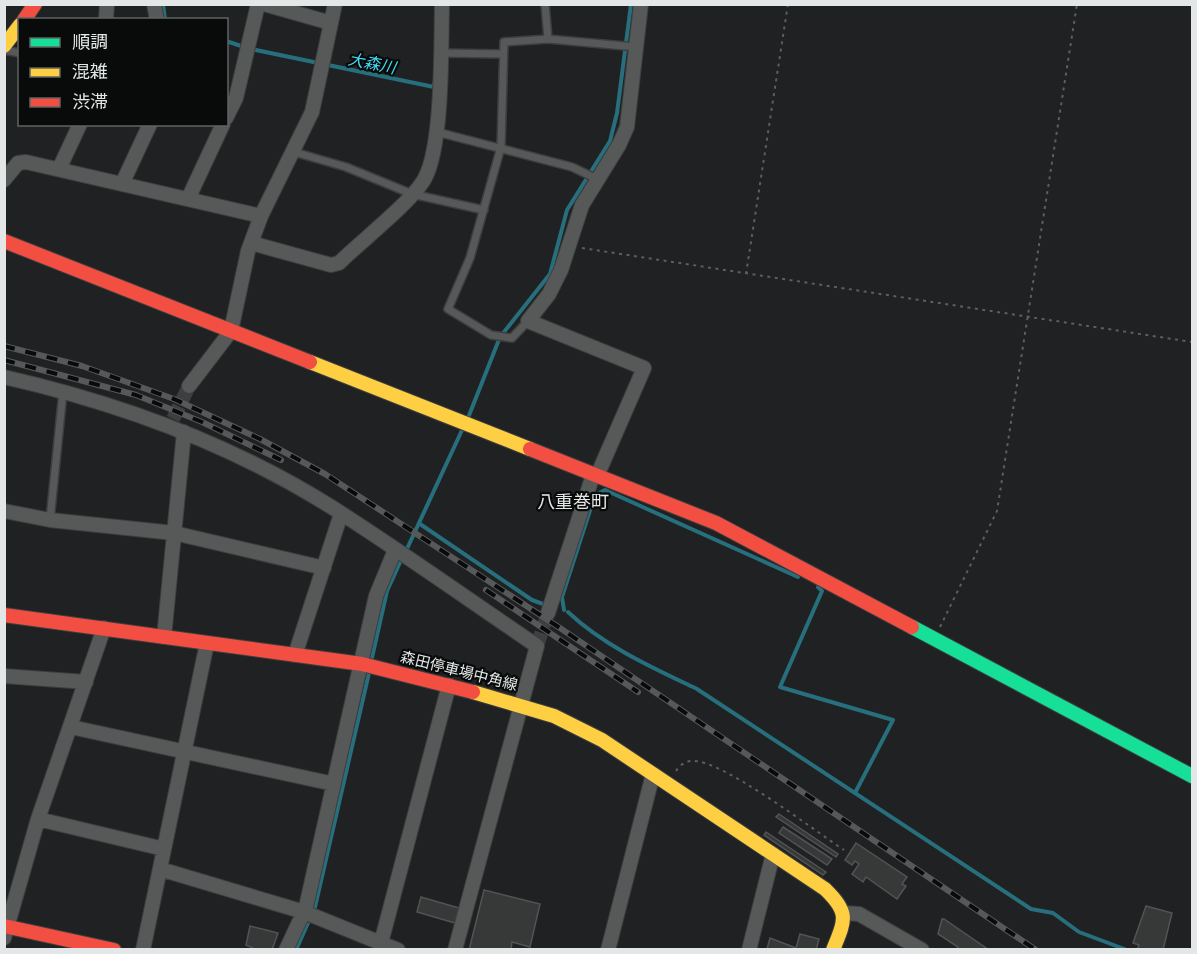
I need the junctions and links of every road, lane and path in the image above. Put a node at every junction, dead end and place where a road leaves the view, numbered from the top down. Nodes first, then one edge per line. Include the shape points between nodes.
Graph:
1 (34, 4) edge
2 (258, 4) edge
3 (264, 4) edge
4 (335, 4) edge
5 (442, 4) edge
6 (545, 4) edge
7 (641, 4) edge
8 (788, 4) edge
9 (1077, 4) edge
10 (25, 18) edge
11 (331, 23) junction
12 (18, 28) edge
13 (548, 39) junction
14 (629, 47) junction
15 (4, 48) edge
16 (440, 53) junction
17 (503, 54) junction
18 (228, 114) edge
19 (79, 126) edge
20 (149, 126) edge
21 (222, 126) edge
22 (437, 132) junction
23 (501, 147) junction
24 (294, 152) junction
25 (59, 169) junction
26 (595, 178) junction
27 (4, 180) edge
28 (122, 184) junction
29 (412, 194) junction
30 (188, 199) junction
31 (484, 210) junction
32 (261, 216) junction
33 (4, 241) edge
34 (251, 243) junction
35 (568, 246) junction
36 (746, 274) junction
37 (1029, 317) junction
38 (528, 321) junction
39 (231, 331) junction
40 (1192, 342) edge
41 (4, 377) edge
42 (189, 386) tunnel mouth
43 (63, 392) junction
44 (184, 432) junction
45 (595, 476) junction
46 (4, 511) edge
47 (341, 514) junction
48 (50, 520) junction
49 (174, 532) junction
50 (395, 550) junction
51 (324, 568) junction
52 (548, 613) tunnel mouth
53 (4, 615) edge
54 (104, 628) junction
55 (164, 637) junction
56 (934, 639) junction
57 (207, 643) junction
58 (295, 655) junction
59 (369, 666) junction
60 (4, 676) edge
61 (86, 682) junction
62 (448, 685) junction
63 (520, 704) junction
64 (71, 727) junction
65 (185, 753) junction
66 (653, 774) junction
67 (1192, 776) edge
68 (668, 783) junction
69 (334, 784) junction
70 (38, 819) junction
71 (164, 849) junction
72 (844, 850) dead end
73 (773, 854) junction
74 (160, 869) junction
75 (304, 912) junction
76 (845, 913) junction
77 (6, 930) edge
78 (381, 943) junction
79 (86, 946) edge
80 (114, 950) edge
81 (143, 950) edge
82 (286, 950) edge
83 (398, 950) edge
84 (454, 950) edge
85 (608, 950) edge
86 (749, 950) edge
87 (833, 950) edge
88 (922, 950) edge

1 - 10 street
2 - 18 street via 236,98
3 - 11 street
4 - 11 street
5 - 16 street
6 - 13 lane
7 - 14 street
8 - 36 path
9 - 37 path
11 - 24 street via 312,112
12 - 15 street
13 - 14 lane
13 - 17 lane via 504,42
14 - 26 street via 627,127
16 - 17 lane
16 - 22 street
17 - 23 lane
19 - 25 street
20 - 28 street
21 - 30 street
22 - 23 lane
22 - 29 street via 425,178
23 - 26 lane
23 - 31 lane
24 - 29 lane via 346,167
24 - 32 street
25 - 27 street via 18,163
25 - 28 street
26 - 35 street
28 - 30 street
29 - 31 lane
29 - 34 street via 339,262 331,265
30 - 32 street
31 - 38 lane via 470,258 448,309 498,337 512,338
32 - 34 street
33 - 39 street
34 - 39 street
35 - 36 path
35 - 38 street via 549,294
36 - 37 path
37 - 40 path
37 - 56 path via 997,511
38 - 45 street via 644,368
39 - 42 street
39 - 45 street
41 - 43 street
43 - 44 street via 171,423
43 - 48 lane
44 - 47 street via 266,471
44 - 49 street
45 - 52 street
45 - 56 street via 716,523
46 - 48 street
47 - 50 street
47 - 51 street
48 - 49 street
49 - 51 street
49 - 55 street
50 - 59 street via 376,596
50 - 63 street via 537,646
51 - 58 street
53 - 54 street, 森田停車場中角線
54 - 55 street, 森田停車場中角線
54 - 61 street
55 - 57 street, 森田停車場中角線
56 - 67 street
57 - 58 street, 森田停車場中角線
57 - 65 street
58 - 59 street, 森田停車場中角線
59 - 62 street, 森田停車場中角線
59 - 69 street
60 - 61 street
61 - 64 street
62 - 63 street, 森田停車場中角線
62 - 78 street
63 - 66 street, 森田停車場中角線 via 584,729
63 - 84 street
64 - 65 street
64 - 70 street
65 - 69 street
65 - 71 street
66 - 68 street, 森田停車場中角線
66 - 85 street
68 - 72 path via 680,765 691,761 706,763 728,773
68 - 73 street, 森田停車場中角線
69 - 75 street
70 - 71 street
70 - 77 street
71 - 74 street
73 - 76 street, 森田停車場中角線 via 825,889
73 - 86 street
74 - 75 street
74 - 81 street
75 - 78 street
75 - 82 street
76 - 87 street
76 - 88 street via 860,914
77 - 79 street
78 - 83 street
79 - 80 street

